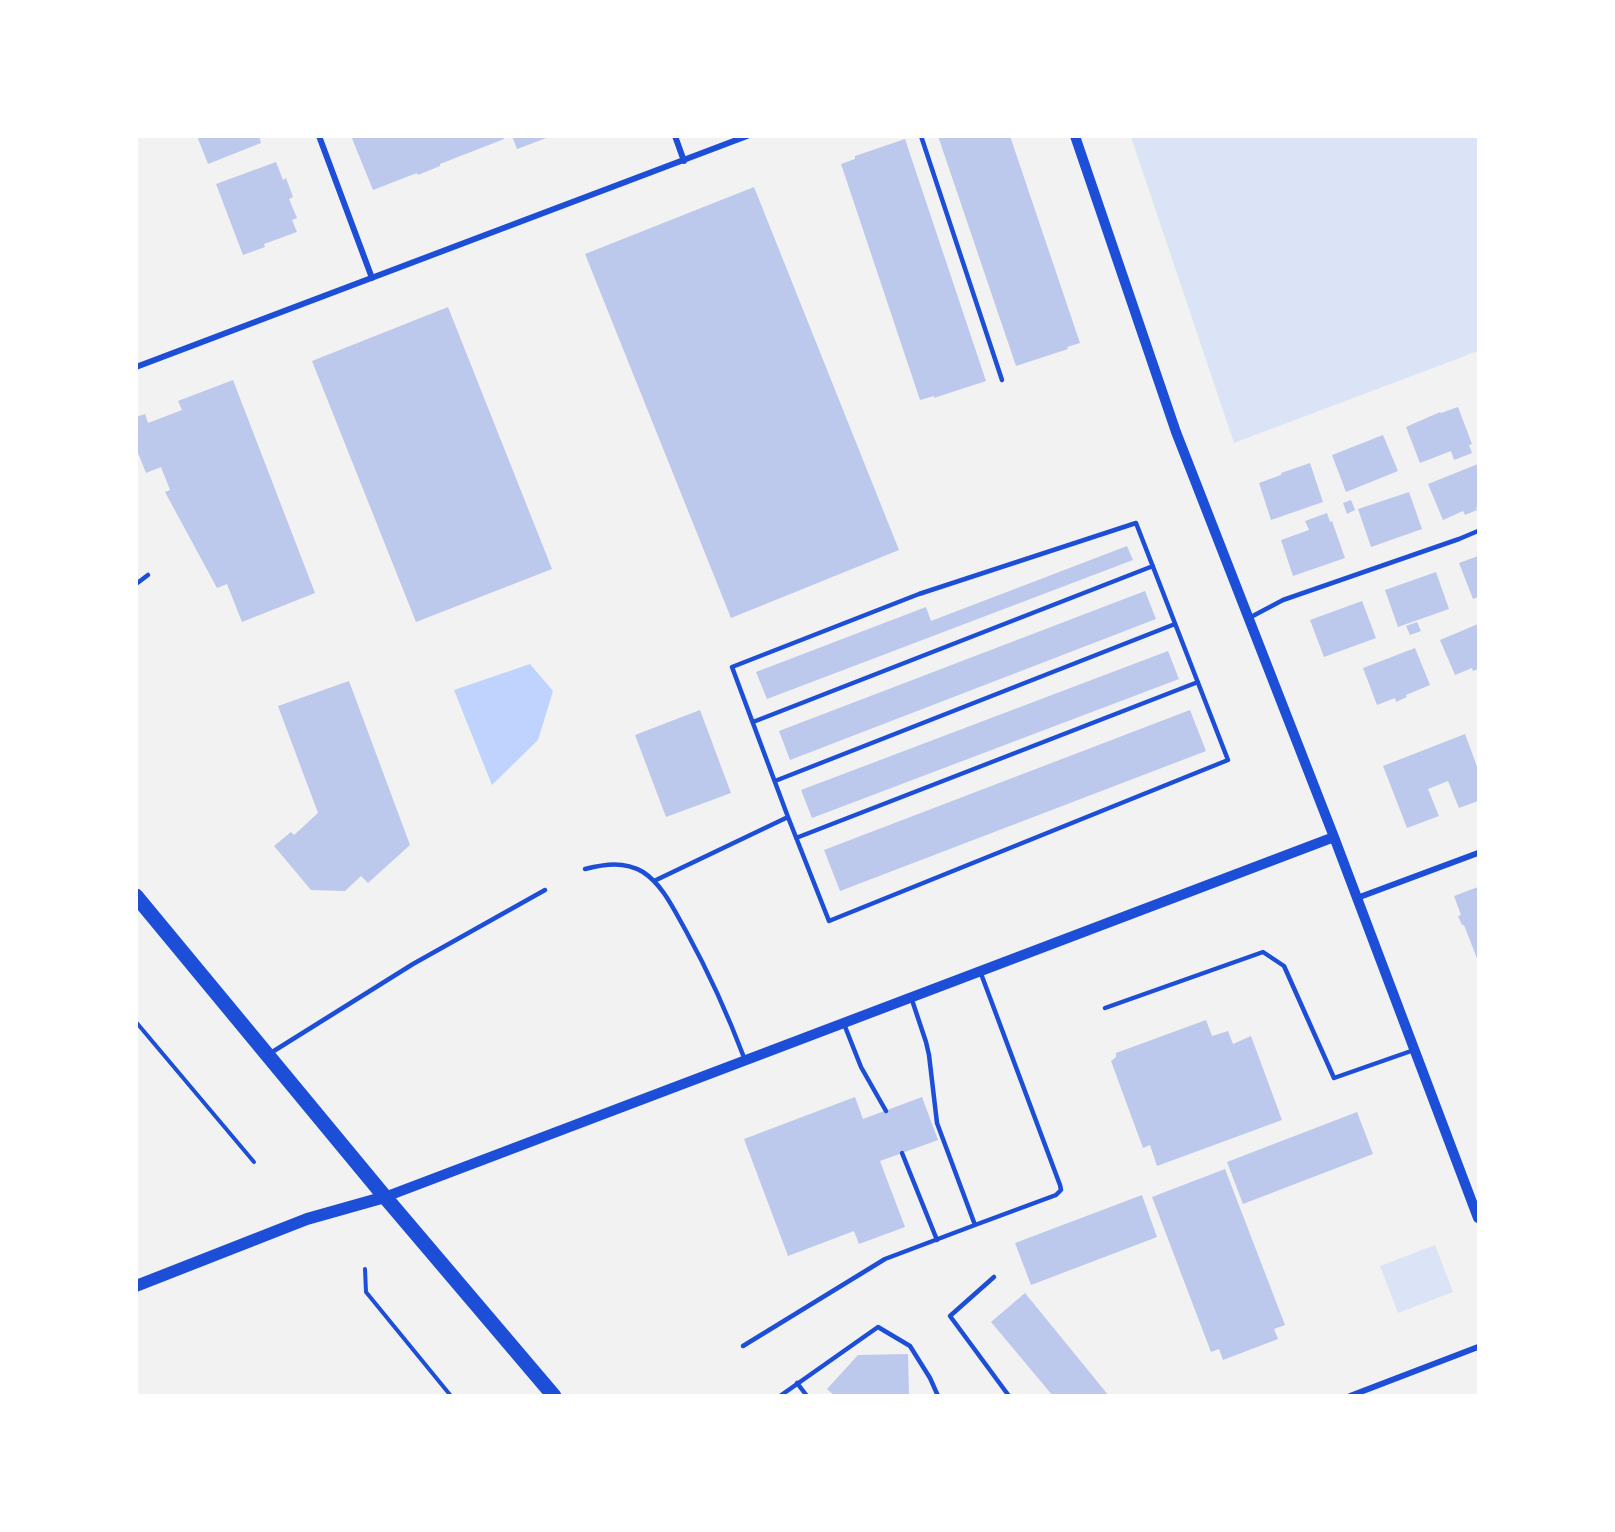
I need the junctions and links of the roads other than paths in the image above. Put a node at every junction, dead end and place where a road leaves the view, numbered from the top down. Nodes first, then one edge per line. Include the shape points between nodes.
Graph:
1 (319, 136) edge
2 (675, 136) edge
3 (747, 136) edge
4 (921, 136) edge
5 (1075, 136) edge
6 (684, 161) junction
7 (372, 278) junction
8 (136, 367) edge
9 (1002, 380) dead end
10 (1479, 531) edge
11 (1153, 566) junction
12 (148, 575) dead end
13 (136, 584) edge
14 (1249, 618) junction
15 (1175, 624) junction
16 (1198, 682) junction
17 (753, 722) junction
18 (775, 781) junction
19 (788, 817) junction
20 (1334, 837) junction
21 (796, 838) junction
22 (1479, 852) edge
23 (585, 869) dead end
24 (654, 881) junction
25 (545, 890) dead end
26 (136, 896) edge
27 (1357, 897) junction
28 (980, 971) junction
29 (911, 997) junction
30 (1105, 1008) dead end
31 (843, 1023) junction
32 (1414, 1050) junction
33 (267, 1055) junction
34 (745, 1060) junction
35 (886, 1111) dead end
36 (902, 1153) dead end
37 (385, 1197) junction
38 (1479, 1218) edge
39 (975, 1225) junction
40 (937, 1240) junction
41 (994, 1277) dead end
42 (136, 1286) edge
43 (743, 1346) dead end
44 (1479, 1347) edge
45 (796, 1383) junction
46 (554, 1395) edge
47 (780, 1395) edge
48 (807, 1395) edge
49 (938, 1395) edge
50 (1009, 1395) edge
51 (1350, 1395) edge

1 - 7 street
2 - 6 street
3 - 6 street
4 - 9 lane
5 - 14 street via 1176,432
6 - 7 street
7 - 8 street
10 - 14 lane via 1283,600
11 - 15 lane
11 - 17 lane
11 - 17 lane via 1136,523 920,594 732,667
12 - 13 lane
14 - 20 street
15 - 16 lane
15 - 18 lane
16 - 21 lane
16 - 21 lane via 1228,760 829,921
17 - 18 lane
18 - 19 lane
19 - 21 lane
19 - 24 lane
20 - 27 street
20 - 28 street
22 - 27 street
23 - 24 lane via 624,864
24 - 34 lane via 674,908 706,967
25 - 33 lane via 413,964
26 - 33 main road
27 - 32 street
28 - 29 street
28 - 39 lane via 1061,1190
29 - 31 street
29 - 39 lane via 927,1048 937,1123
30 - 32 lane via 1263,952 1284,966 1334,1078
31 - 34 street
31 - 35 lane via 861,1067
32 - 38 street
33 - 37 main road
34 - 37 street
36 - 40 lane
37 - 42 main road via 307,1219
37 - 46 main road
39 - 40 lane
40 - 43 lane via 885,1259
41 - 50 lane via 950,1316
44 - 51 street
45 - 47 lane
45 - 48 lane
45 - 49 lane via 878,1327 910,1346

